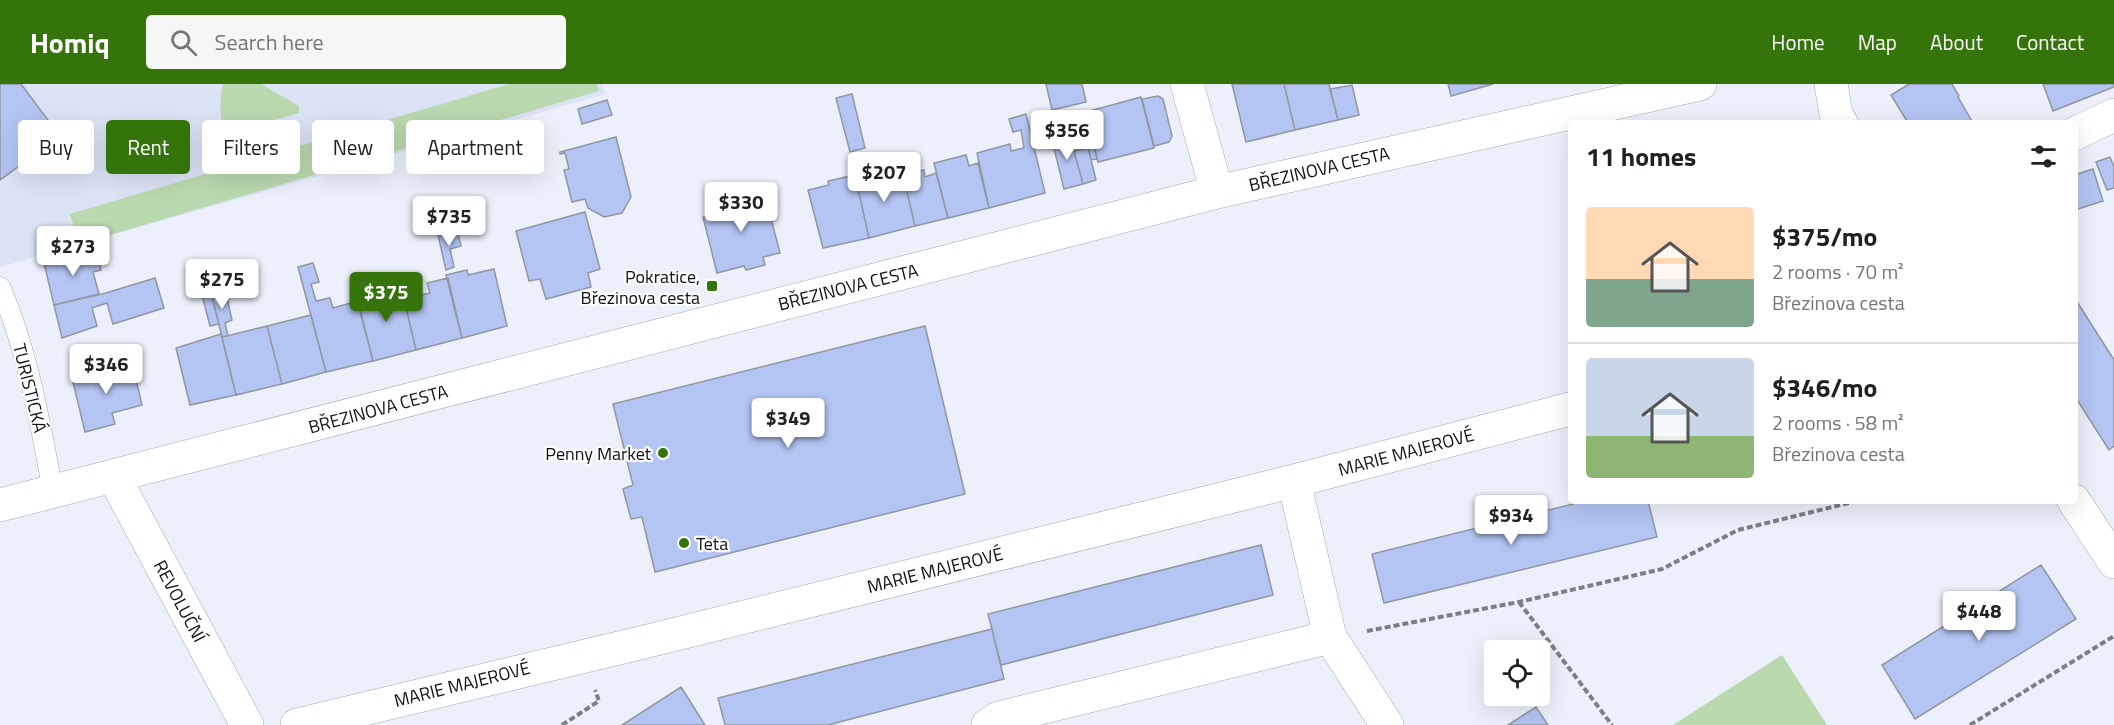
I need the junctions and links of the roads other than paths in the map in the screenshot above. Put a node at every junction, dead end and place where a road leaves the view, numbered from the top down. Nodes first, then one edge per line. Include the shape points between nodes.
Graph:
1 (1187, 84) edge
2 (1700, 84) edge
3 (1832, 84) edge
4 (2114, 115) edge
5 (1839, 120) edge
6 (2078, 132) edge
7 (1217, 192) junction
8 (0, 287) edge
9 (1568, 410) edge
10 (114, 477) junction
11 (1294, 481) junction
12 (53, 491) junction
13 (2076, 504) edge
14 (0, 505) edge
15 (2114, 562) edge
16 (1330, 637) junction
17 (247, 725) edge
18 (297, 725) edge
19 (988, 725) edge
20 (1387, 725) edge

1 - 7 street
2 - 7 street, BŘEZINOVA CESTA
3 - 5 street
4 - 6 street
7 - 10 street, BŘEZINOVA CESTA
8 - 12 lane, TURISTICKÁ via 37,410
9 - 11 street, MARIE MAJEROVÉ
10 - 12 street, BŘEZINOVA CESTA
10 - 17 street, REVOLUČNÍ
11 - 16 street
11 - 18 street, MARIE MAJEROVÉ
12 - 14 street, BŘEZINOVA CESTA
13 - 15 street
16 - 19 street via 999,718
16 - 20 street

